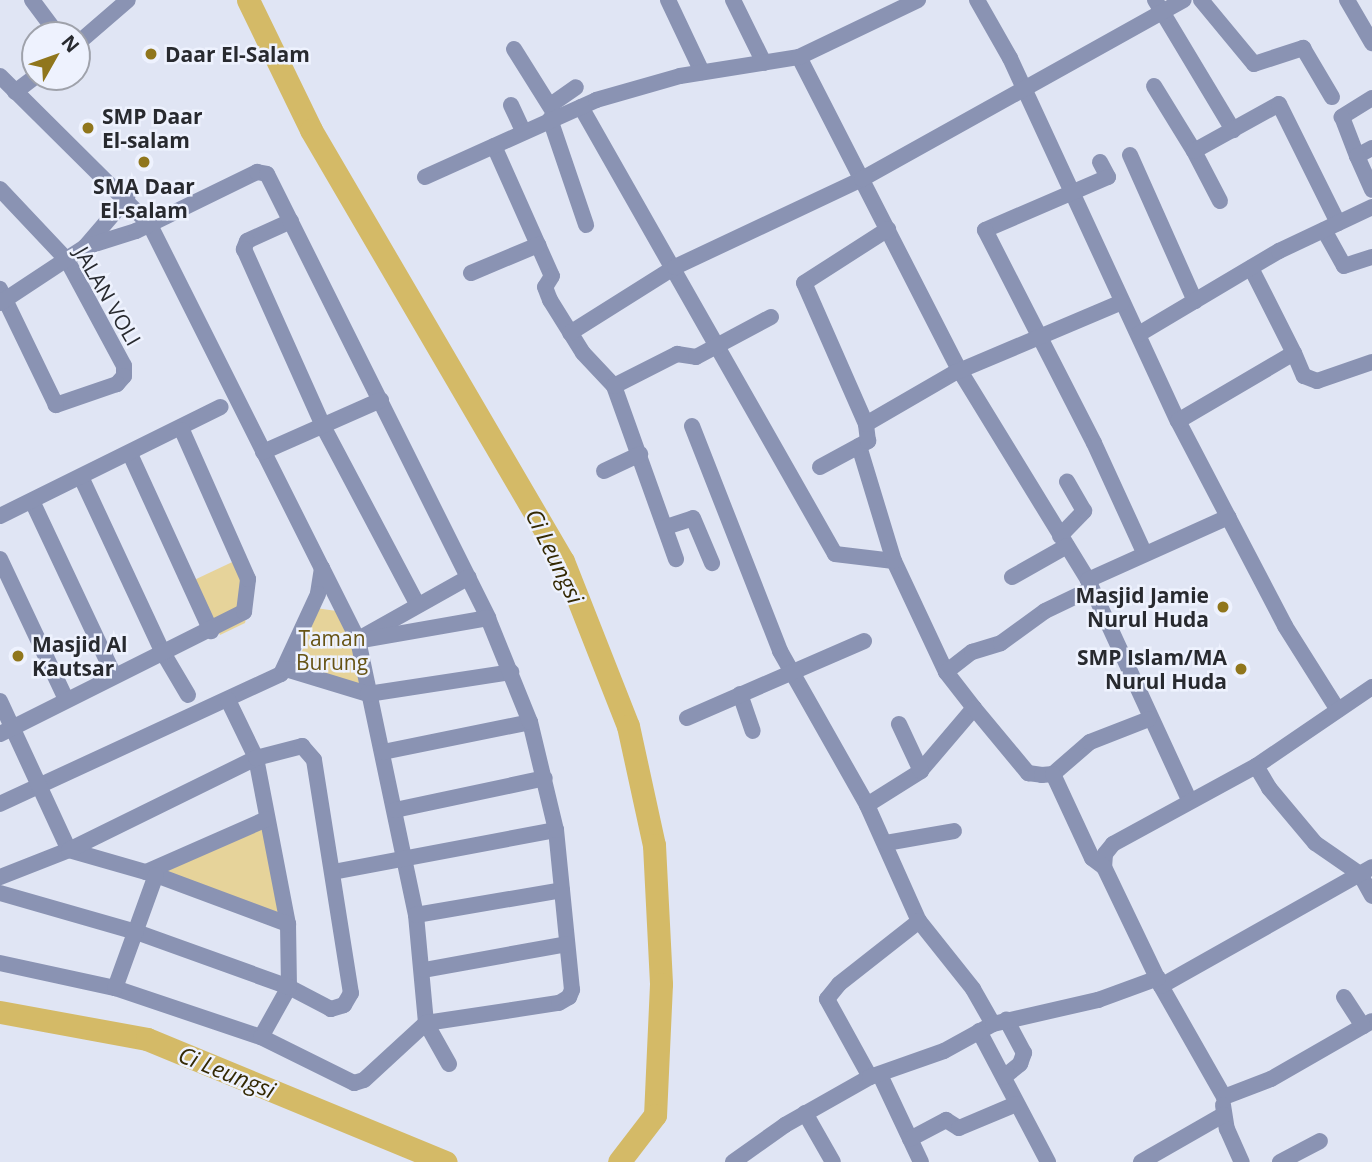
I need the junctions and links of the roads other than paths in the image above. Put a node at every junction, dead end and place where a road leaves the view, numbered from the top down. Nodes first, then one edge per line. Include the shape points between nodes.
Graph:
1 (32, 0) edge
2 (128, 0) edge
3 (668, 0) edge
4 (733, 0) edge
5 (918, 0) edge
6 (977, 0) edge
7 (1184, 0) edge
8 (1201, 0) edge
9 (1347, 0) edge
10 (1159, 7) edge
11 (48, 21) edge
12 (1367, 21) edge
13 (91, 32) edge
14 (1372, 43) edge
15 (514, 49) dead end
16 (799, 57) junction
17 (764, 63) junction
18 (702, 72) junction
19 (0, 76) edge
20 (1154, 86) dead end
21 (576, 87) dead end
22 (21, 88) edge
23 (1023, 88) junction
24 (15, 92) junction
25 (1332, 97) dead end
26 (1372, 98) edge
27 (511, 105) dead end
28 (581, 107) junction
29 (553, 113) junction
30 (1233, 130) junction
31 (523, 131) junction
32 (495, 146) junction
33 (1372, 148) edge
34 (1194, 151) junction
35 (1130, 155) dead end
36 (1357, 156) junction
37 (1100, 162) dead end
38 (1136, 173) junction
39 (425, 177) dead end
40 (1108, 177) junction
41 (862, 179) junction
42 (1076, 181) junction
43 (0, 188) edge
44 (1372, 190) edge
45 (127, 198) junction
46 (1220, 201) dead end
47 (1368, 209) edge
48 (291, 221) junction
49 (150, 225) junction
50 (586, 225) dead end
51 (1372, 226) edge
52 (1331, 227) junction
53 (888, 229) junction
54 (537, 245) junction
55 (85, 247) junction
56 (1372, 257) edge
57 (67, 260) junction
58 (675, 267) junction
59 (1251, 268) junction
60 (471, 273) dead end
61 (2, 296) edge
62 (1195, 301) junction
63 (1122, 302) junction
64 (771, 317) dead end
65 (570, 333) junction
66 (1139, 334) junction
67 (1037, 337) junction
68 (720, 345) junction
69 (1294, 353) junction
70 (1372, 362) edge
71 (960, 371) junction
72 (614, 386) junction
73 (381, 400) junction
74 (221, 407) dead end
75 (1178, 421) junction
76 (866, 424) junction
77 (692, 426) dead end
78 (324, 428) junction
79 (181, 429) junction
80 (859, 446) junction
81 (263, 452) junction
82 (130, 454) junction
83 (640, 454) junction
84 (820, 467) dead end
85 (604, 471) dead end
86 (81, 477) junction
87 (1067, 481) dead end
88 (32, 500) junction
89 (0, 516) edge
90 (1228, 517) junction
91 (666, 527) junction
92 (1063, 541) junction
93 (1144, 552) junction
94 (676, 558) dead end
95 (0, 559) edge
96 (894, 561) junction
97 (712, 563) dead end
98 (322, 568) junction
99 (469, 577) junction
100 (1012, 577) dead end
101 (1089, 584) junction
102 (417, 604) junction
103 (488, 618) junction
104 (211, 631) junction
105 (357, 640) junction
106 (864, 641) dead end
107 (162, 651) junction
108 (286, 669) junction
109 (511, 672) junction
110 (791, 672) junction
111 (946, 672) junction
112 (114, 675) junction
113 (1372, 687) edge
114 (368, 694) junction
115 (740, 694) junction
116 (188, 695) dead end
117 (66, 699) junction
118 (228, 700) junction
119 (0, 701) edge
120 (974, 708) junction
121 (1338, 710) junction
122 (687, 718) dead end
123 (1149, 719) junction
124 (530, 722) junction
125 (899, 724) dead end
126 (6, 731) edge
127 (753, 731) dead end
128 (383, 752) junction
129 (256, 758) junction
130 (1256, 766) junction
131 (922, 769) junction
132 (1054, 774) junction
133 (545, 778) junction
134 (40, 785) junction
135 (1189, 800) junction
136 (0, 804) edge
137 (867, 805) junction
138 (396, 810) junction
139 (267, 819) junction
140 (556, 830) junction
141 (954, 831) dead end
142 (886, 843) junction
143 (69, 850) junction
144 (404, 860) junction
145 (1104, 867) junction
146 (1366, 870) edge
147 (332, 872) junction
148 (151, 874) junction
149 (0, 877) edge
150 (562, 890) junction
151 (0, 893) edge
152 (1372, 896) edge
153 (416, 915) junction
154 (919, 921) junction
155 (288, 923) junction
156 (136, 932) junction
157 (567, 944) junction
158 (0, 963) edge
159 (424, 970) junction
160 (1160, 982) junction
161 (289, 987) junction
162 (115, 988) junction
163 (1345, 997) dead end
164 (426, 1023) junction
165 (1367, 1024) edge
166 (993, 1025) junction
167 (261, 1037) junction
168 (1024, 1053) junction
169 (449, 1064) dead end
170 (1032, 1069) dead end
171 (875, 1076) junction
172 (1004, 1077) junction
173 (1224, 1097) junction
174 (1016, 1104) junction
175 (805, 1113) junction
176 (1223, 1115) junction
177 (910, 1139) junction
178 (1320, 1141) dead end
179 (743, 1159) edge
180 (833, 1162) edge
181 (921, 1162) edge
182 (1048, 1162) edge
183 (1141, 1162) edge
184 (1242, 1162) edge
185 (1280, 1162) edge

1 - 11 street
2 - 13 street
3 - 18 street
4 - 17 street
5 - 16 street
6 - 23 street
7 - 10 street
8 - 25 street via 1254,64 1303,48
9 - 12 street
10 - 23 street
10 - 30 street
12 - 14 street
15 - 29 street
16 - 17 street
16 - 41 street
17 - 18 street
18 - 28 street via 629,89
19 - 24 street
20 - 34 street
21 - 29 street
22 - 24 street
23 - 41 street
23 - 42 street
24 - 45 street
26 - 36 street via 1342,117
27 - 31 street
28 - 29 street
28 - 58 street
29 - 31 street
29 - 50 street
30 - 34 street
30 - 52 street via 1281,104
31 - 32 street
32 - 39 street
32 - 54 street
33 - 36 street
34 - 46 street
35 - 38 street
36 - 44 street
37 - 40 street
38 - 40 street
38 - 62 street
40 - 42 street
41 - 53 street
41 - 58 street
42 - 63 street
42 - 67 street via 985,230
43 - 57 street, JALAN VOLI
45 - 49 street
45 - 55 street
47 - 51 street
47 - 52 street
48 - 49 street via 270,176 261,172
48 - 73 street
48 - 78 street via 247,241 244,249
49 - 55 street
49 - 81 street
52 - 56 street via 1344,266
52 - 59 street
53 - 71 street
53 - 76 street via 804,283
54 - 60 street
54 - 65 street via 552,276 546,291
55 - 57 street
57 - 61 street
57 - 61 street, JALAN VOLI via 124,366 117,384 56,405
58 - 65 street
58 - 68 street
59 - 62 street
59 - 69 street
62 - 66 street
63 - 66 street
63 - 67 street
64 - 68 street
65 - 72 street
66 - 75 street
67 - 71 street
67 - 93 street via 1094,443
68 - 72 street via 694,358 677,355
68 - 96 street via 835,554
69 - 70 street via 1304,376 1317,380
69 - 75 street
71 - 76 street
71 - 92 street
72 - 83 street
73 - 78 street
73 - 99 street
74 - 79 street
75 - 90 street
76 - 80 street via 869,439
77 - 110 street via 738,552
78 - 81 street
78 - 102 street
79 - 82 street
79 - 104 street via 248,579 242,615
80 - 84 street
80 - 96 street
81 - 98 street
82 - 86 street
82 - 104 street
83 - 85 street
83 - 91 street
86 - 88 street
86 - 107 street
87 - 92 street via 1084,511
88 - 89 street
88 - 112 street
90 - 93 street
90 - 121 street via 1286,626
91 - 94 street
91 - 97 street via 692,518
92 - 100 street
92 - 101 street
93 - 101 street
95 - 117 street
96 - 111 street
98 - 105 street
98 - 108 street via 318,594
99 - 102 street
99 - 103 street
101 - 111 street via 1001,643 972,652
101 - 123 street
102 - 105 street
103 - 105 street
103 - 109 street
104 - 107 street
105 - 114 street
106 - 110 street
107 - 112 street
107 - 116 street
108 - 114 street
108 - 118 street
109 - 114 street
109 - 124 street
110 - 115 street
110 - 137 street
111 - 120 street
112 - 117 street
113 - 121 street
114 - 128 street
115 - 122 street
115 - 127 street
117 - 126 street
118 - 129 street
118 - 134 street
119 - 126 street
120 - 131 street
120 - 132 street via 1028,773
121 - 130 street
123 - 132 street via 1090,742
123 - 135 street
124 - 128 street
124 - 133 street
125 - 131 street
126 - 134 street
128 - 138 street
129 - 139 street
129 - 143 street
129 - 147 street via 292,745 310,754
130 - 135 street
130 - 146 street via 1269,789 1315,843
131 - 137 street
132 - 145 street via 1092,858
133 - 138 street
133 - 140 street
134 - 136 street
134 - 143 street
135 - 145 street via 1110,846
137 - 142 street
138 - 144 street
139 - 148 street
139 - 155 street
140 - 144 street
140 - 150 street
141 - 142 street
142 - 154 street
143 - 148 street
143 - 149 street
144 - 147 street
144 - 153 street
145 - 160 street
146 - 152 street
146 - 160 street
147 - 161 street via 352,985 349,1000 331,1009
148 - 155 street
148 - 156 street
150 - 153 street
150 - 157 street
151 - 156 street
153 - 159 street
154 - 166 street via 973,989
154 - 171 street via 839,984 827,999
155 - 161 street
156 - 161 street
156 - 162 street
157 - 159 street
157 - 164 street via 572,990 563,1002
158 - 162 street
159 - 164 street
160 - 166 street
160 - 173 street
161 - 167 street
162 - 167 street
163 - 165 street
164 - 167 street via 358,1083
164 - 169 street
165 - 173 street via 1271,1079
166 - 168 street
166 - 171 street via 944,1051
166 - 172 street
168 - 170 street
168 - 172 street via 1020,1064
171 - 175 street
171 - 177 street
172 - 174 street
173 - 176 street
174 - 177 street via 958,1128 946,1120
174 - 182 street
175 - 179 street
175 - 180 street
176 - 183 street
176 - 184 street
177 - 181 street
178 - 185 street

